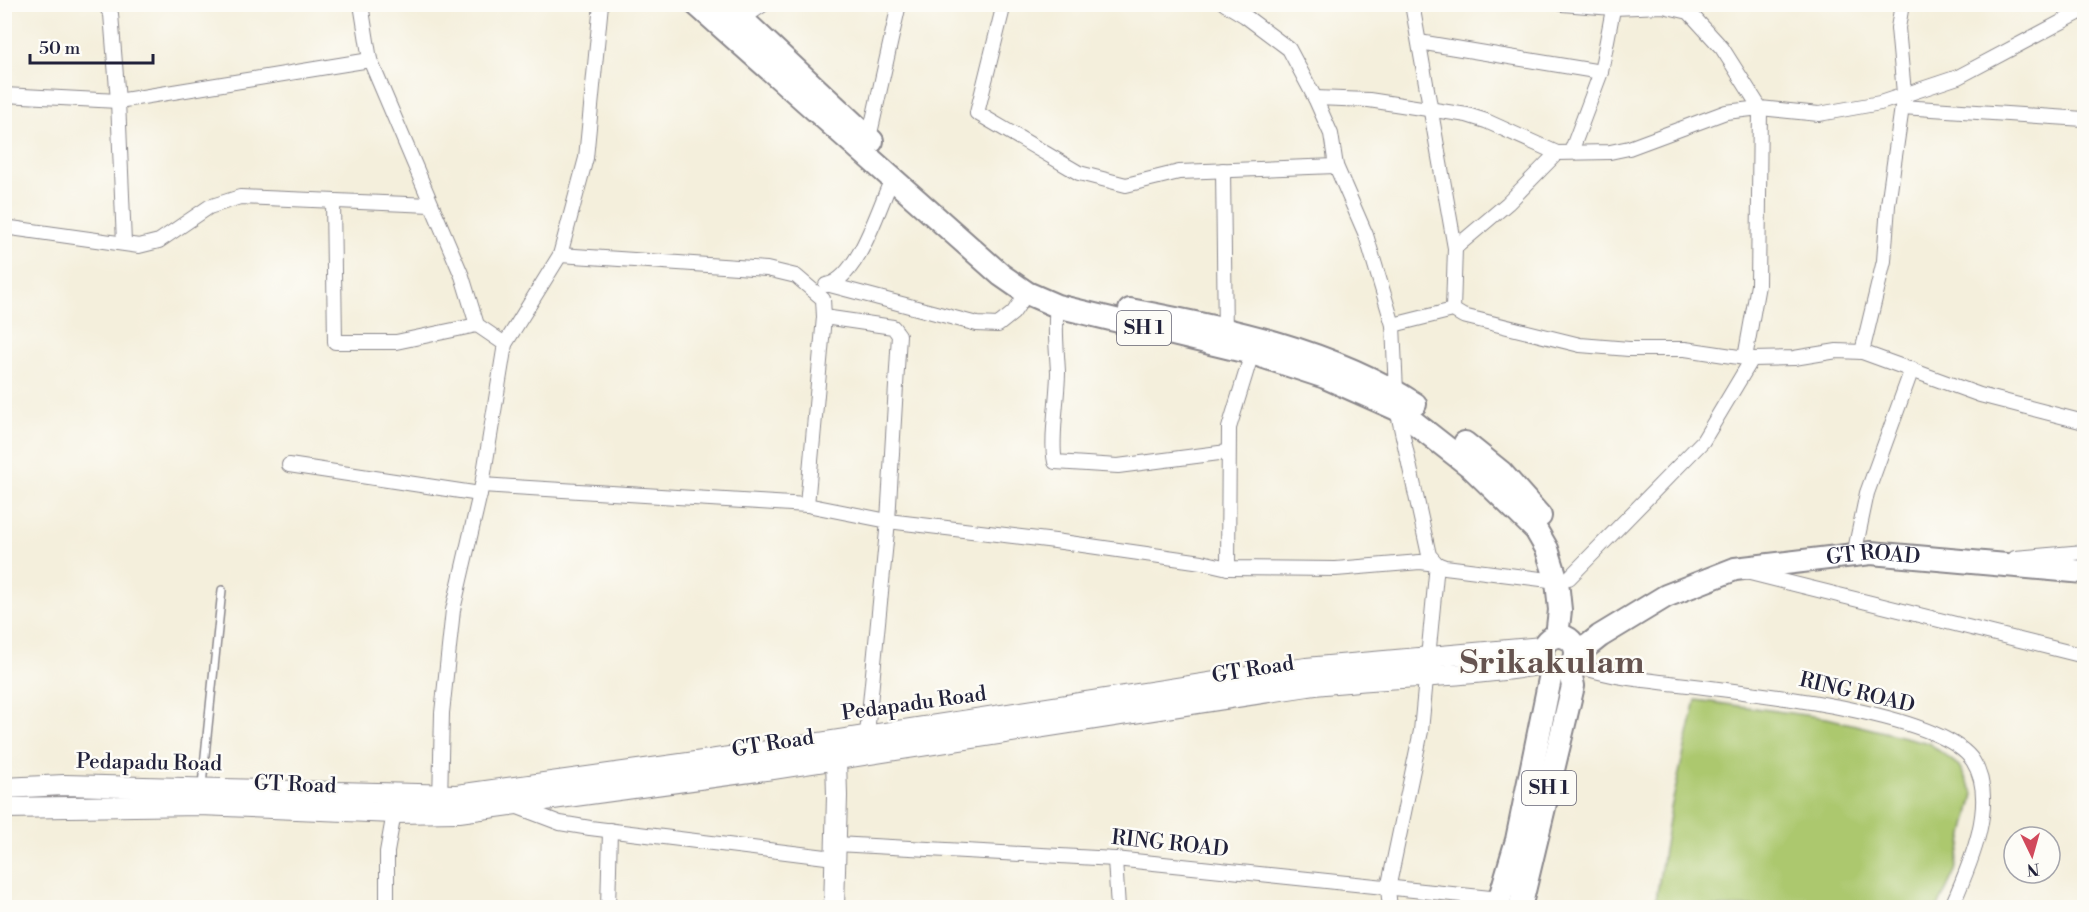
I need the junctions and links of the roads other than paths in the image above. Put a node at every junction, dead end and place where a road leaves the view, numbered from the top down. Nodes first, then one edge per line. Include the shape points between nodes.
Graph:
1 (104, 4) edge
2 (361, 4) edge
3 (601, 4) edge
4 (696, 4) edge
5 (764, 4) edge
6 (899, 4) edge
7 (1004, 4) edge
8 (1225, 4) edge
9 (1412, 4) edge
10 (1562, 4) edge
11 (1902, 4) edge
12 (1613, 6) edge
13 (1690, 8) edge
14 (2085, 10) edge
15 (734, 12) edge
16 (1419, 42) junction
17 (370, 60) junction
18 (1600, 72) junction
19 (4, 95) edge
20 (1315, 98) junction
21 (1903, 100) junction
22 (118, 101) junction
23 (1760, 108) junction
24 (1431, 111) junction
25 (2085, 119) edge
26 (869, 138) junction
27 (1564, 153) junction
28 (1336, 166) junction
29 (1223, 170) junction
30 (892, 179) junction
31 (333, 201) junction
32 (431, 205) junction
33 (4, 227) edge
34 (124, 243) junction
35 (1455, 248) junction
36 (560, 255) junction
37 (830, 285) junction
38 (808, 286) junction
39 (1027, 293) junction
40 (1057, 306) junction
41 (1453, 310) junction
42 (825, 317) junction
43 (477, 325) junction
44 (1393, 325) junction
45 (1225, 338) junction
46 (505, 344) junction
47 (1862, 352) junction
48 (1252, 353) junction
49 (1749, 359) junction
50 (1912, 369) junction
51 (1397, 400) junction
52 (2085, 422) edge
53 (1227, 452) junction
54 (289, 465) dead end
55 (481, 489) junction
56 (807, 505) junction
57 (888, 521) junction
58 (2085, 552) edge
59 (1854, 555) junction
60 (1984, 562) junction
61 (1437, 564) junction
62 (1228, 568) junction
63 (1735, 569) junction
64 (2085, 572) edge
65 (1563, 579) junction
66 (222, 590) dead end
67 (1561, 654) junction
68 (1427, 656) junction
69 (2085, 656) edge
70 (1425, 677) junction
71 (867, 735) junction
72 (826, 741) junction
73 (836, 758) junction
74 (4, 788) edge
75 (201, 788) junction
76 (440, 805) junction
77 (513, 806) junction
78 (4, 808) edge
79 (394, 813) junction
80 (610, 830) junction
81 (835, 851) junction
82 (1115, 859) junction
83 (1389, 889) junction
84 (1514, 905) edge
85 (387, 908) edge
86 (608, 908) edge
87 (834, 908) edge
88 (1118, 908) edge
89 (1390, 908) edge
90 (1951, 908) edge

1 - 22 street via 111,14
2 - 17 street
3 - 36 street via 586,158
4 - 30 main road, SH 1
5 - 15 street
6 - 26 street
7 - 29 street via 977,113 1079,173 1126,185 1179,172
8 - 20 street via 1288,49
9 - 16 street
10 - 12 street
11 - 21 street via 1898,28
12 - 13 street
12 - 18 street
13 - 23 street via 1722,48
14 - 21 street via 1958,77
15 - 26 main road, SH 1
16 - 18 street
16 - 24 street
17 - 22 street
17 - 32 street
18 - 27 street
19 - 22 street
20 - 24 street via 1370,100
20 - 28 street via 1330,134
21 - 23 street via 1819,114
21 - 25 street
21 - 47 street via 1884,261
22 - 34 street
23 - 27 street via 1726,112 1629,148
23 - 49 street via 1758,285
24 - 27 street via 1486,121
24 - 35 street
26 - 45 main road, SH 1 via 1020,273 1071,297
27 - 35 street
28 - 29 street
28 - 44 street via 1366,235
29 - 45 street
30 - 37 street via 857,258 846,276
30 - 39 main road, SH 1 via 1001,275
31 - 32 street
31 - 34 street via 240,197 209,207 159,241 139,246
31 - 43 street via 335,342 396,342
32 - 43 street via 462,276
33 - 34 street
35 - 41 street
36 - 38 street via 767,268 796,276
36 - 46 street
37 - 38 street
37 - 39 street via 977,324 998,325
38 - 42 street via 823,299
39 - 40 main road, SH 1
40 - 45 main road, SH 1
40 - 53 street via 1057,411 1052,451 1055,462 1118,466
41 - 44 street
41 - 49 street via 1463,316 1580,345 1685,349
42 - 56 street
42 - 57 street via 893,327 899,335
43 - 46 street
44 - 51 street
45 - 48 main road, SH 1
45 - 51 main road, SH 1 via 1350,369
46 - 55 street
47 - 49 street
47 - 50 street
48 - 51 main road, SH 1
48 - 53 street via 1229,428
49 - 65 street via 1703,441
50 - 52 street via 1980,395
50 - 59 street via 1867,493
51 - 61 street via 1429,555
51 - 65 main road, SH 1 via 1428,413 1516,487 1561,548
53 - 62 street
54 - 55 street
55 - 56 street
55 - 76 street via 453,610 442,713
56 - 57 street
57 - 62 street via 1055,541
57 - 71 street
58 - 60 street
59 - 60 main road, GT ROAD
59 - 63 main road, GT ROAD
60 - 64 main road, GT ROAD
61 - 62 street via 1336,569
61 - 65 street
61 - 68 street
63 - 67 main road, GT ROAD via 1666,596 1600,636
63 - 69 street
65 - 67 main road, SH 1
66 - 75 lane
67 - 68 main road, Pedapadu Road
67 - 70 main road, GT Road via 1507,670
67 - 84 main road, SH 1 via 1574,686
67 - 90 street, RING ROAD via 1627,678 1818,703 1900,722 1950,739 1972,760 1984,787 1983,813 1967,872
68 - 70 street
68 - 71 main road, Pedapadu Road via 1306,668
70 - 73 main road, GT Road via 1308,686
70 - 83 street via 1421,731
71 - 72 main road, Pedapadu Road
72 - 73 main road
72 - 76 main road, Pedapadu Road
73 - 77 main road, GT Road
73 - 81 main road
74 - 75 main road, Pedapadu Road
75 - 76 main road, Pedapadu Road
76 - 77 main road, GT Road
76 - 79 main road, GT Road
77 - 80 street, RING ROAD via 560,823
78 - 79 main road, GT Road via 200,805
79 - 85 street via 387,852
80 - 81 street, RING ROAD
80 - 86 street
81 - 82 street, RING ROAD
81 - 87 main road
82 - 83 street, RING ROAD
82 - 88 street
83 - 84 street, RING ROAD
83 - 89 street

